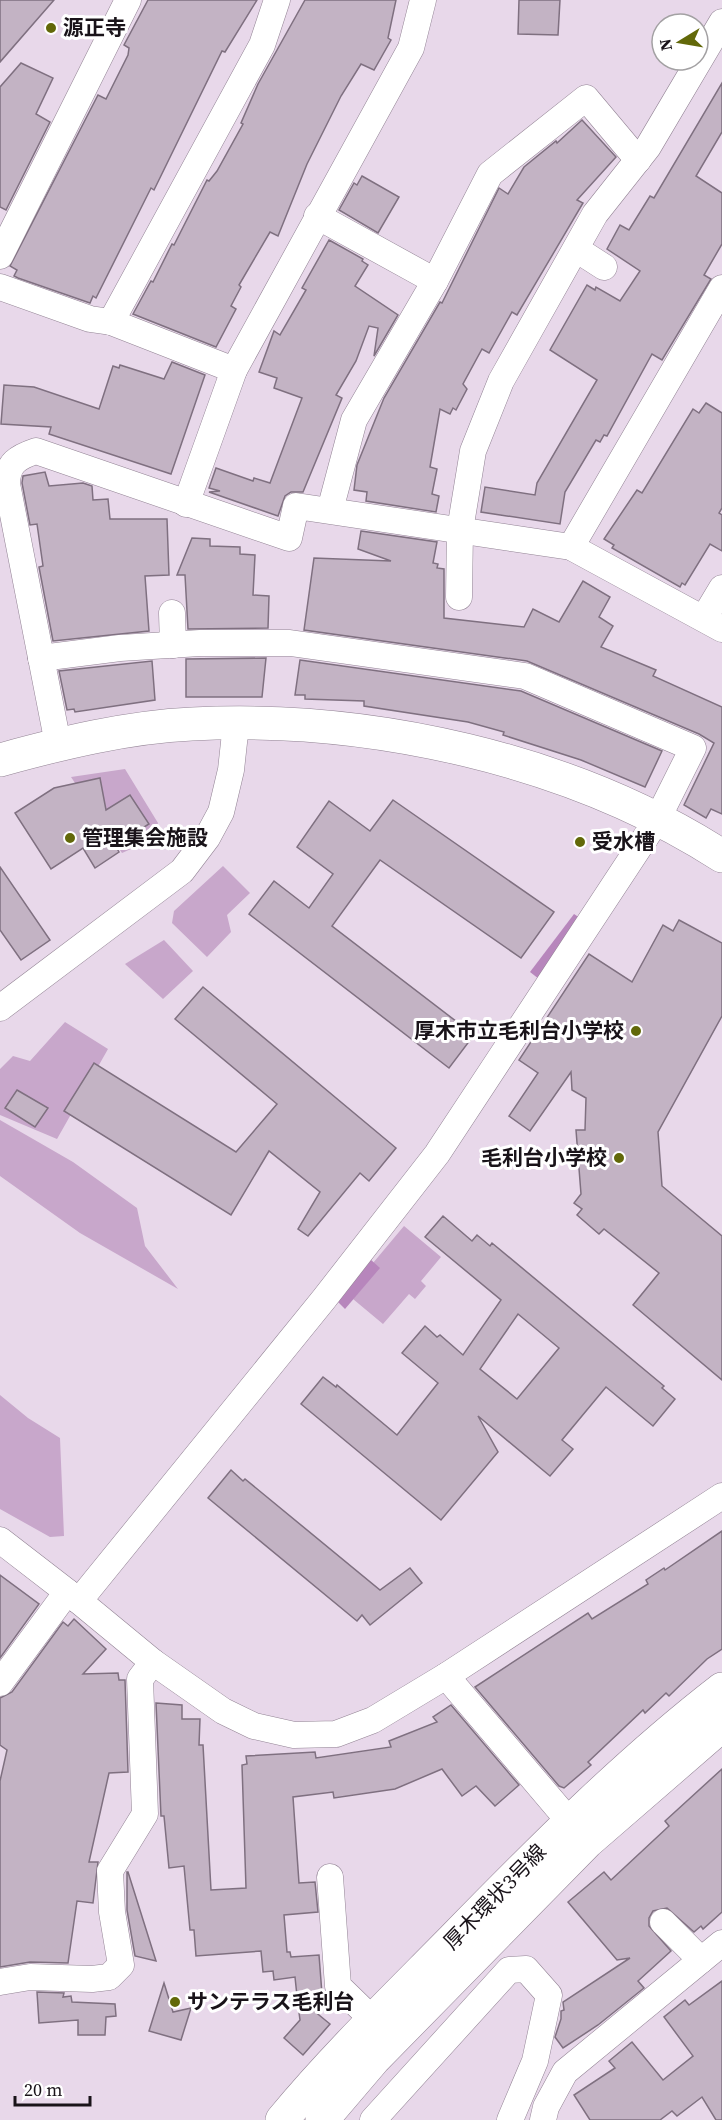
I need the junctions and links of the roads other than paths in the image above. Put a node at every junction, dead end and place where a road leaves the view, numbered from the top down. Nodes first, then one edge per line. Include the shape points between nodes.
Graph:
1 (128, 0) edge
2 (277, 0) edge
3 (423, 0) edge
4 (722, 22) edge
5 (638, 160) junction
6 (317, 216) junction
7 (576, 249) junction
8 (0, 256) edge
9 (604, 267) dead end
10 (435, 281) junction
11 (0, 287) edge
12 (722, 288) edge
13 (111, 322) junction
14 (234, 370) junction
15 (186, 504) junction
16 (330, 510) junction
17 (460, 530) junction
18 (571, 547) junction
19 (722, 588) edge
20 (459, 597) dead end
21 (172, 613) dead end
22 (713, 624) edge
23 (173, 645) junction
24 (41, 658) junction
25 (236, 724) junction
26 (58, 744) junction
27 (0, 760) edge
28 (657, 820) junction
29 (722, 856) edge
30 (0, 1008) edge
31 (722, 1496) edge
32 (0, 1540) edge
33 (73, 1597) junction
34 (153, 1662) junction
35 (446, 1676) junction
36 (0, 1683) edge
37 (722, 1689) edge
38 (722, 1725) edge
39 (569, 1821) junction
40 (330, 1876) dead end
41 (663, 1922) dead end
42 (722, 1943) edge
43 (701, 1960) junction
44 (0, 1982) edge
45 (374, 2020) junction
46 (282, 2120) edge
47 (322, 2120) edge
48 (373, 2120) edge
49 (510, 2120) edge
50 (543, 2120) edge

1 - 8 street
2 - 13 street via 262,45
3 - 6 street via 411,48
4 - 5 street
5 - 7 street via 595,214
5 - 10 street via 586,98 490,174
6 - 10 street
6 - 14 street
7 - 9 street
7 - 17 street via 501,381 473,451
10 - 16 street via 354,420
11 - 13 street via 90,319
12 - 18 street
13 - 14 street
14 - 15 street
15 - 16 street via 289,538 296,506
15 - 24 street via 36,451 18,457 7,472 7,484
16 - 17 street
17 - 18 street
17 - 20 street
18 - 22 street
19 - 22 street
21 - 23 street
23 - 24 street
23 - 28 street via 290,643 525,676 693,748
24 - 26 street
25 - 26 street via 191,724
25 - 28 street via 353,729 441,744 532,770
25 - 30 street via 221,812 182,872
26 - 27 street
28 - 29 street
28 - 33 street via 436,1154 324,1299
31 - 35 street
32 - 33 street
33 - 34 street
33 - 36 street
34 - 35 street via 223,1711 254,1726 294,1735 336,1734 373,1720
34 - 44 street via 140,1680 145,1814 110,1871 121,1965 109,1977 30,1977
35 - 39 street
37 - 39 street, 厚木環状3号線 via 668,1731
38 - 47 street, 厚木環状3号線 via 587,1842 374,2059
39 - 45 street, 厚木環状3号線
40 - 45 street via 338,1986
41 - 43 street
42 - 43 street
43 - 50 street via 565,2072
45 - 46 street, 厚木環状3号線
48 - 49 street via 509,1970 526,1969 549,1995 535,2061

